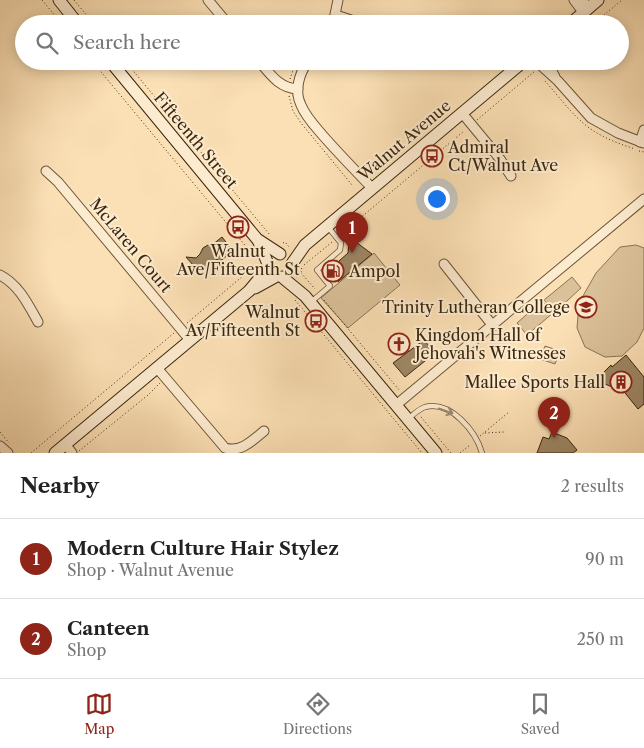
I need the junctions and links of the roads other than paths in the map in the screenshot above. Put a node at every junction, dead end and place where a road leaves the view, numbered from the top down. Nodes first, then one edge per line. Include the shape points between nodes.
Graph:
1 (58, 0) edge
2 (208, 0) edge
3 (338, 0) edge
4 (574, 0) edge
5 (588, 5) edge
6 (336, 14) edge
7 (70, 15) edge
8 (220, 15) edge
9 (579, 15) edge
10 (117, 70) edge
11 (268, 70) edge
12 (303, 70) edge
13 (513, 70) edge
14 (542, 70) edge
15 (552, 70) edge
16 (558, 81) junction
17 (298, 89) junction
18 (462, 112) junction
19 (644, 130) edge
20 (642, 142) edge
21 (46, 171) dead end
22 (511, 176) dead end
23 (370, 191) junction
24 (644, 199) edge
25 (327, 226) junction
26 (257, 239) junction
27 (289, 257) junction
28 (444, 264) dead end
29 (266, 269) junction
30 (0, 275) edge
31 (308, 299) junction
32 (38, 322) dead end
33 (493, 326) junction
34 (190, 340) junction
35 (157, 368) junction
36 (401, 402) junction
37 (412, 415) junction
38 (264, 431) dead end
39 (0, 446) edge
40 (69, 449) edge
41 (8, 451) edge
42 (55, 453) edge
43 (436, 453) edge
44 (482, 453) edge

1 - 7 street
2 - 8 street
3 - 6 street
4 - 5 street
5 - 9 street
10 - 26 street, Fifteenth Street
11 - 17 street via 281,84
12 - 17 street
13 - 18 street, Walnut Avenue
14 - 16 street
15 - 16 street
16 - 20 street via 591,118 618,134
17 - 23 street via 305,114 354,176
18 - 22 street
18 - 23 street, Walnut Avenue
19 - 20 street
21 - 34 street, McLaren Court
23 - 25 street, Walnut Avenue
24 - 33 street
25 - 27 street, Walnut Avenue
25 - 31 lane via 341,244 340,250 317,270 330,286
26 - 27 street, Fifteenth Street
26 - 29 street, Fifteenth Street
27 - 29 street via 274,256
27 - 29 street via 288,274
27 - 31 street, Fifteenth Street
28 - 33 street
29 - 31 street, Fifteenth Street
29 - 34 street via 249,291
30 - 32 street via 12,283
31 - 36 street, Fifteenth Street
33 - 36 street
34 - 35 street
35 - 38 street via 226,448 242,449
35 - 40 street
36 - 37 street, Fifteenth Street
37 - 43 street, Fifteenth Street
37 -> 44 lane via 427,407 455,414 471,431
39 - 41 street
40 - 42 street

